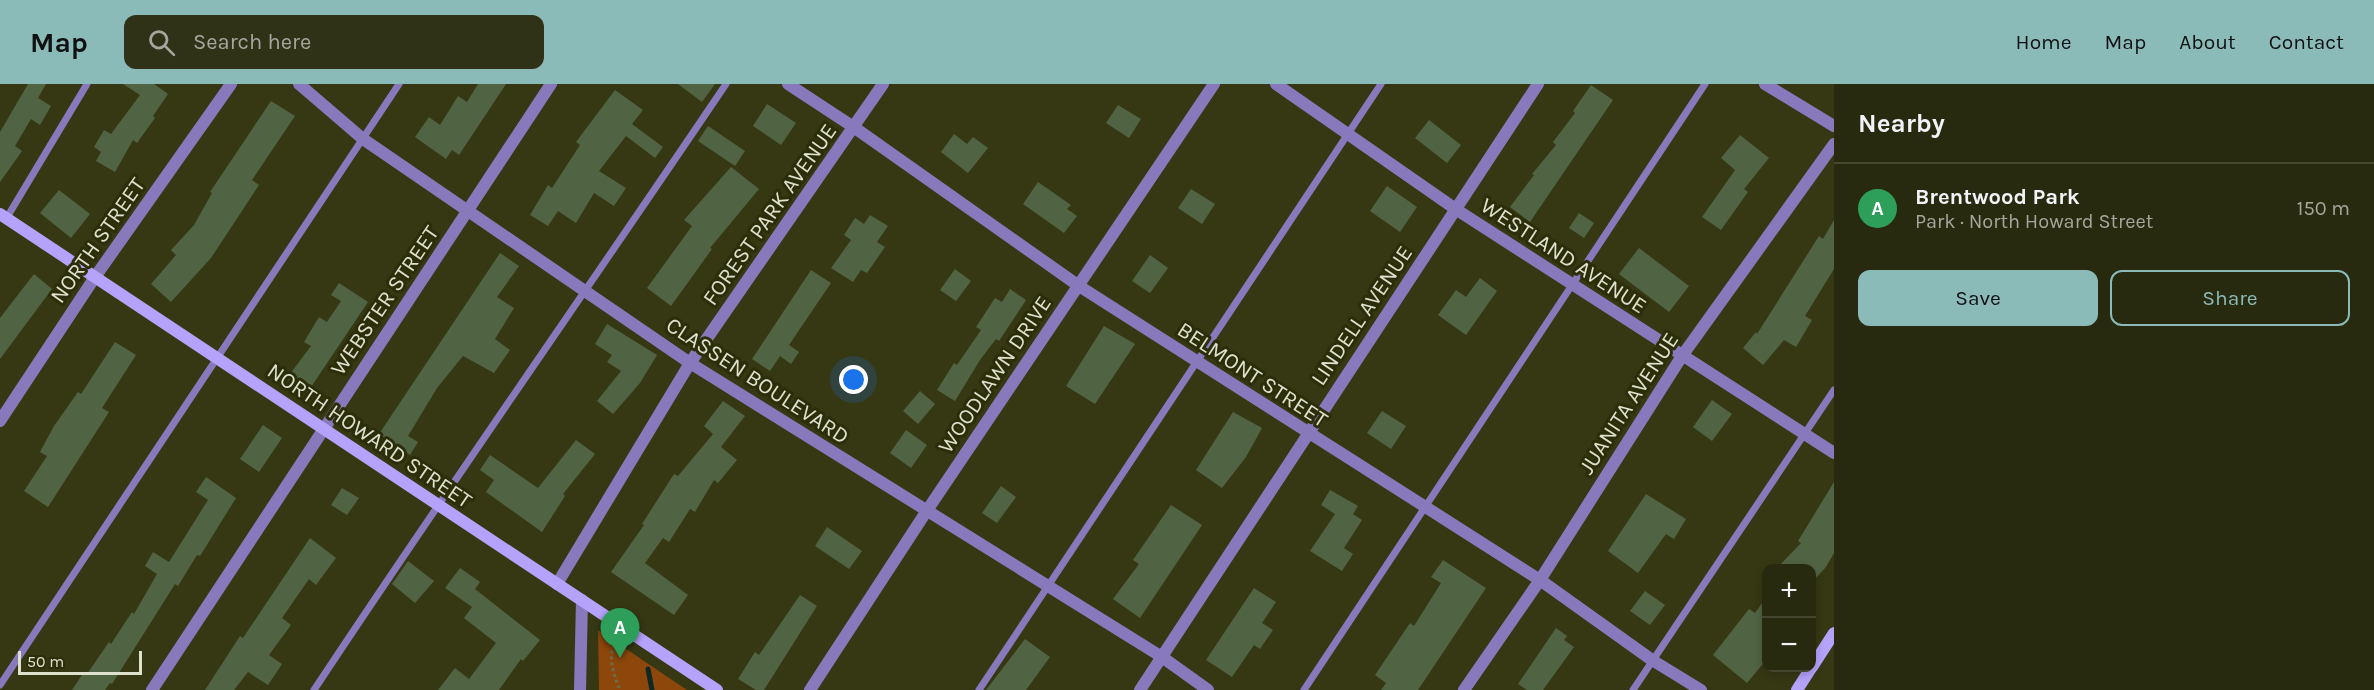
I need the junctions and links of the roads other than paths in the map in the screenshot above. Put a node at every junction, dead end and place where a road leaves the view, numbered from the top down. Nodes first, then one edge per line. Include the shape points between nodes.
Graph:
1 (87, 84) edge
2 (231, 84) edge
3 (299, 84) edge
4 (399, 84) edge
5 (551, 84) edge
6 (726, 84) edge
7 (788, 84) edge
8 (883, 84) edge
9 (1214, 84) edge
10 (1276, 84) edge
11 (1381, 84) edge
12 (1538, 84) edge
13 (1705, 84) edge
14 (1765, 84) edge
15 (1834, 126) edge
16 (855, 128) junction
17 (1348, 134) junction
18 (363, 139) junction
19 (1834, 144) edge
20 (1457, 210) junction
21 (468, 212) junction
22 (3, 217) edge
23 (95, 277) junction
24 (1571, 284) junction
25 (1079, 286) junction
26 (586, 292) junction
27 (1682, 356) junction
28 (217, 358) junction
29 (1196, 362) junction
30 (690, 363) junction
31 (1834, 390) edge
32 (0, 421) edge
33 (323, 429) junction
34 (1307, 434) junction
35 (1805, 435) junction
36 (1834, 453) edge
37 (437, 504) junction
38 (1426, 509) junction
39 (926, 512) junction
40 (1540, 580) junction
41 (557, 584) junction
42 (1048, 587) junction
43 (582, 600) junction
44 (1834, 633) edge
45 (1162, 657) junction
46 (1652, 660) junction
47 (1816, 660) edge
48 (1808, 672) edge
49 (0, 685) edge
50 (152, 690) edge
51 (314, 690) edge
52 (580, 690) edge
53 (717, 690) edge
54 (810, 690) edge
55 (979, 690) edge
56 (1140, 690) edge
57 (1209, 690) edge
58 (1304, 690) edge
59 (1464, 690) edge
60 (1633, 690) edge
61 (1701, 690) edge
62 (1797, 690) edge

1 - 22 lane
2 - 23 street, NORTH STREET
3 - 18 street, CLASSEN BOULEVARD
4 - 18 lane
5 - 21 street, WEBSTER STREET
6 - 26 lane
7 - 16 street, BELMONT STREET
8 - 16 street, FOREST PARK AVENUE
9 - 25 street, WOODLAWN DRIVE
10 - 17 street, WESTLAND AVENUE
11 - 17 lane
12 - 20 street, LINDELL AVENUE
13 - 24 lane
14 - 15 street
16 - 25 street, BELMONT STREET
16 - 30 street, FOREST PARK AVENUE
17 - 20 street, WESTLAND AVENUE
17 - 29 lane
18 - 21 street, CLASSEN BOULEVARD
18 - 28 lane
19 - 27 street, JUANITA AVENUE
20 - 24 street, WESTLAND AVENUE
20 - 34 street, LINDELL AVENUE
21 - 26 street, CLASSEN BOULEVARD
21 - 33 street, WEBSTER STREET
22 - 23 street, NORTH HOWARD STREET
23 - 28 street, NORTH HOWARD STREET
23 - 32 street, NORTH STREET
24 - 27 street, WESTLAND AVENUE
24 - 38 lane
25 - 29 street, BELMONT STREET
25 - 39 street, WOODLAWN DRIVE
26 - 30 street, CLASSEN BOULEVARD
26 - 37 lane
27 - 35 street, WESTLAND AVENUE
27 - 40 street, JUANITA AVENUE
28 - 33 street, NORTH HOWARD STREET
28 - 49 lane
29 - 34 street, BELMONT STREET
29 - 42 lane
30 - 39 street, CLASSEN BOULEVARD
30 - 41 street, FOREST PARK AVENUE
31 - 35 lane
33 - 37 street, NORTH HOWARD STREET
33 - 50 street, WEBSTER STREET
34 - 38 street, BELMONT STREET
34 - 45 street, LINDELL AVENUE
35 - 36 street, WESTLAND AVENUE
35 - 46 lane
37 - 41 street, NORTH HOWARD STREET
37 - 51 lane
38 - 40 street, BELMONT STREET
38 - 58 lane
39 - 42 street, CLASSEN BOULEVARD
39 - 54 street, WOODLAWN DRIVE
40 - 46 street, BELMONT STREET
40 - 59 street, JUANITA AVENUE
41 - 43 street, NORTH HOWARD STREET
42 - 45 street, CLASSEN BOULEVARD
42 - 55 lane
43 - 52 street
43 - 53 street, NORTH HOWARD STREET
44 - 47 street
45 - 56 street, LINDELL AVENUE
45 - 57 street, CLASSEN BOULEVARD
46 - 60 lane
46 - 61 street, BELMONT STREET
48 - 62 street

